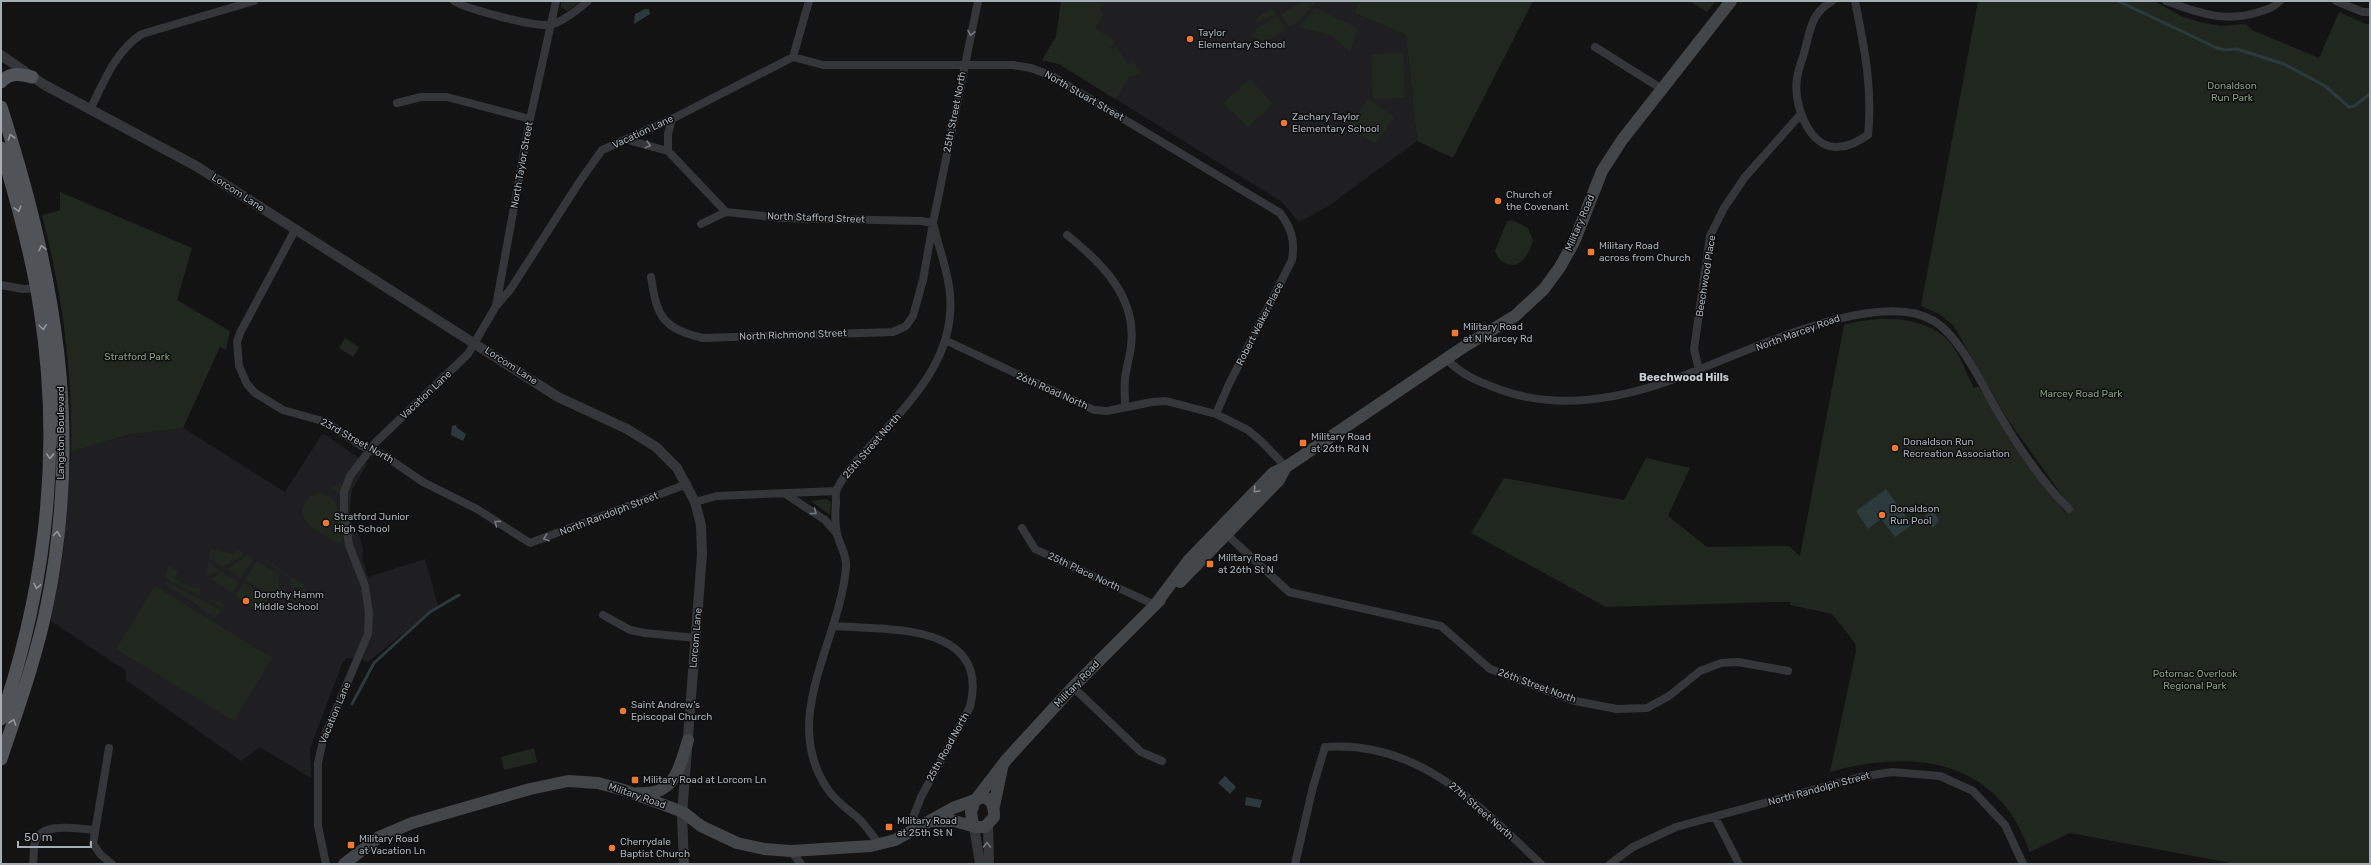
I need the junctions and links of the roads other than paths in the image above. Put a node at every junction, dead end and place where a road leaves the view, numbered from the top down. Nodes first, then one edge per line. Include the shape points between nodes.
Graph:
1 (254, 1) edge
2 (454, 1) edge
3 (556, 1) edge
4 (588, 1) edge
5 (810, 1) edge
6 (978, 1) edge
7 (1731, 1) edge
8 (1832, 1) edge
9 (1855, 1) edge
10 (2166, 1) edge
11 (2280, 1) edge
12 (2336, 1) edge
13 (2370, 12) edge
14 (550, 25) junction
15 (1595, 47) dead end
16 (1, 55) edge
17 (793, 57) junction
18 (964, 66) junction
19 (32, 77) junction
20 (1, 82) edge
21 (1662, 88) junction
22 (397, 103) dead end
23 (1, 107) edge
24 (90, 110) junction
25 (1800, 115) junction
26 (530, 119) junction
27 (672, 119) junction
28 (628, 140) junction
29 (1, 148) edge
30 (668, 151) junction
31 (14, 170) junction
32 (726, 212) junction
33 (932, 223) junction
34 (701, 224) dead end
35 (295, 230) junction
36 (1292, 232) joint
37 (1067, 235) dead end
38 (927, 266) joint
39 (651, 277) dead end
40 (1, 285) edge
41 (43, 287) junction
42 (496, 306) junction
43 (946, 341) junction
44 (476, 343) junction
45 (1446, 359) junction
46 (1700, 370) junction
47 (1126, 406) junction
48 (1216, 414) junction
49 (370, 448) junction
50 (1286, 467) junction
51 (687, 484) junction
52 (836, 491) junction
53 (787, 494) junction
54 (695, 502) junction
55 (2069, 509) dead end
56 (1022, 528) dead end
57 (1223, 530) junction
58 (838, 535) junction
59 (530, 543) joint
60 (1155, 605) junction
61 (603, 615) dead end
62 (834, 626) junction
63 (696, 638) junction
64 (1788, 671) dead end
65 (1073, 687) junction
66 (1, 720) edge
67 (688, 740) junction
68 (109, 748) dead end
69 (1, 759) edge
70 (1162, 761) dead end
71 (1002, 767) junction
72 (624, 790) junction
73 (976, 799) junction
74 (994, 806) junction
75 (683, 812) junction
76 (1715, 817) junction
77 (932, 821) junction
78 (988, 825) junction
79 (973, 826) junction
80 (95, 830) junction
81 (915, 831) junction
82 (879, 844) junction
83 (791, 851) junction
84 (33, 864) edge
85 (112, 864) edge
86 (326, 864) edge
87 (344, 864) edge
88 (684, 864) edge
89 (802, 864) edge
90 (980, 864) edge
91 (989, 864) edge
92 (1295, 864) edge
93 (1541, 864) edge
94 (1610, 864) edge
95 (1739, 864) edge
96 (2023, 864) edge

1 - 24 street via 134,38 118,57
2 - 14 street via 473,10
3 - 14 street, North Taylor Street
4 - 14 street via 572,14
5 - 17 street
6 -> 18 street, 25th Street North
7 - 21 main road, Military Road
8 - 25 street via 1821,8 1813,19 1797,79
9 - 25 street via 1867,61 1871,107 1868,135 1848,146 1835,148 1823,143 1811,132
10 - 11 street via 2201,14 2239,18 2274,8
12 - 13 street via 2363,12
14 - 26 street, North Taylor Street
15 - 21 street
16 - 19 street, Lorcom Lane
17 - 18 street, North Stuart Street via 822,65
17 - 27 street, Vacation Lane
18 - 33 street, 25th Street North
18 - 36 street, North Stuart Street via 1013,65 1052,76 1280,213
19 - 20 main road via 16,74
19 - 24 street, Lorcom Lane
21 - 45 main road, Military Road via 1602,171 1574,242 1544,289 1515,316
22 - 26 street via 421,97 447,97
31 -> 23 main road, Langston Boulevard
24 - 35 street, Lorcom Lane via 196,166
25 - 46 street, Beechwood Place via 1745,177 1724,208 1710,236 1694,349
26 - 42 street, North Taylor Street
27 - 28 street, Vacation Lane
27 - 30 street via 668,134
28 -> 30 street
28 - 42 street, Vacation Lane via 602,150 510,290
29 - 31 main road, Langston Boulevard
30 - 32 street
31 - 41 main road, Langston Boulevard
32 - 33 street, North Stafford Street via 782,218
32 - 34 street
33 - 38 street, 25th Street North
33 - 43 street, 25th Street North via 950,292 951,314
35 - 44 street, Lorcom Lane
35 - 49 street, 23rd Street North via 240,333 238,356 242,375 255,393 283,410 326,422 359,444
36 - 48 street, Robert Walker Place via 1295,245 1292,260
37 - 47 street via 1100,263 1125,298 1131,321 1131,345 1124,380
38 - 39 street, North Richmond Street via 913,316 906,326 893,332 703,338 682,333 661,316 655,304
40 - 41 street via 20,289
41 -> 66 main road, Langston Boulevard via 50,409 50,465 46,520 27,633
69 -> 41 main road, Langston Boulevard via 40,636 59,521 63,460 62,410 57,338
42 - 44 street, Vacation Lane
43 - 47 street, 26th Road North via 1082,406 1106,411
43 - 52 street, 25th Street North via 934,369 917,395 846,474
44 - 49 street, Vacation Lane via 463,360
44 - 51 street, Lorcom Lane via 558,397 642,437 668,458
45 - 46 street, North Marcey Road via 1462,374 1478,382 1514,394 1547,400 1572,401 1629,393
45 - 50 main road, Military Road
46 - 55 street, North Marcey Road via 1815,326 1858,313 1906,312 1933,320 1951,335 2003,421 2039,474
47 - 48 street, 26th Road North via 1166,401
48 - 50 street, 26th Road North via 1248,430
59 -> 49 street, 23rd Street North via 477,509 423,482
49 - 86 street, Vacation Lane via 350,476 344,492 344,514 349,546 365,586 369,613 368,634 320,752 318,826
50 - 57 main road, Military Road via 1272,473
51 - 54 street, Lorcom Lane
51 -> 59 street, North Randolph Street
52 - 53 street
52 - 58 street, 25th Street North via 835,519
53 - 54 street via 717,496
53 -> 58 street via 825,520
54 - 63 street, Lorcom Lane via 701,525 702,554
56 - 60 street, 25th Place North via 1035,549
57 - 60 main road, Military Road via 1188,561
57 - 64 street, 26th Street North via 1289,592 1441,626 1490,669 1574,701 1617,709 1647,708 1669,696 1700,671 1721,663 1738,662
58 - 62 street, 25th Street North via 846,557 846,567
60 - 65 main road, Military Road
61 - 63 street via 630,630
62 - 81 street, 25th Road North via 934,636 953,646 969,667 973,679 970,707 921,797 914,815
62 - 82 street, 25th Street North via 811,702 808,721 810,741 814,760 829,791 858,818
63 - 67 street, Lorcom Lane
65 - 70 street via 1141,752
65 - 71 main road, Military Road
67 - 72 main road via 678,771 669,785 649,794
67 - 75 street, Lorcom Lane
68 - 80 street
71 - 73 main road, Military Road
71 - 74 main road, Military Road
72 - 75 main road, Military Road
72 - 87 main road, Military Road via 598,783 568,781 530,789 412,823 379,836
73 - 74 main road via 984,797
73 - 77 main road, Military Road via 953,808
73 - 79 main road via 971,812
74 - 78 main road via 994,817
75 - 83 main road, Military Road via 701,826 737,843
75 - 88 street, Lorcom Lane
76 - 94 street, North Randolph Street via 1676,827 1652,837 1620,855
76 - 95 street
76 - 96 street, North Randolph Street via 1860,776 1892,772 1940,776 1973,791 2005,825
77 - 79 main road via 954,821
77 - 81 main road, Military Road
78 - 79 main road via 982,828
91 -> 78 street
79 - 90 street
80 - 84 street via 54,828 43,832 35,841
80 - 85 street via 93,844
81 - 82 main road, Military Road
82 - 83 main road, Military Road via 843,849
83 - 89 street
92 - 93 street, 27th Street North via 1325,747 1350,745 1389,755 1436,774 1458,788

